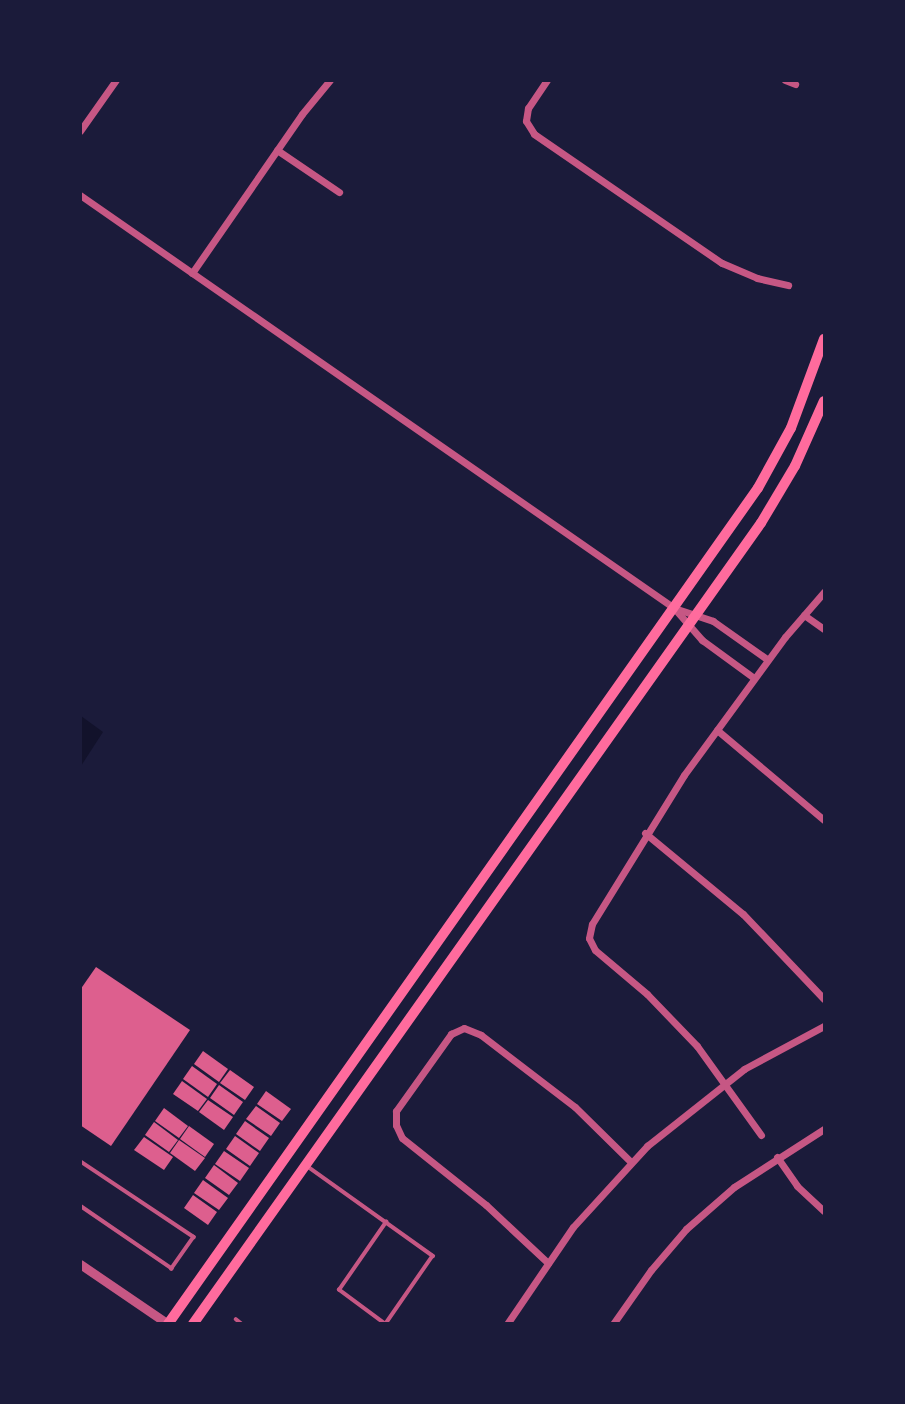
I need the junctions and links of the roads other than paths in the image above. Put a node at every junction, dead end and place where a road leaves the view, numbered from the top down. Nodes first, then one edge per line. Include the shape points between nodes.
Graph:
1 (116, 80) edge
2 (330, 80) edge
3 (547, 80) edge
4 (785, 80) edge
5 (795, 84) dead end
6 (80, 131) edge
7 (277, 150) junction
8 (339, 192) dead end
9 (80, 195) edge
10 (192, 273) junction
11 (788, 285) dead end
12 (824, 339) edge
13 (824, 401) edge
14 (824, 592) edge
15 (674, 608) junction
16 (694, 615) junction
17 (804, 615) junction
18 (688, 624) junction
19 (824, 629) edge
20 (768, 660) junction
21 (754, 678) junction
22 (716, 730) junction
23 (824, 820) edge
24 (645, 833) junction
25 (824, 999) edge
26 (824, 1026) edge
27 (725, 1082) junction
28 (824, 1129) edge
29 (761, 1135) dead end
30 (777, 1157) junction
31 (80, 1161) edge
32 (631, 1162) junction
33 (306, 1165) junction
34 (80, 1206) edge
35 (824, 1211) edge
36 (386, 1222) junction
37 (548, 1263) junction
38 (80, 1264) edge
39 (236, 1319) dead end
40 (168, 1324) edge
41 (193, 1324) edge
42 (242, 1324) edge
43 (385, 1324) edge
44 (507, 1324) edge
45 (613, 1324) edge

1 - 6 street
2 - 7 street
3 - 11 street via 528,108 526,121 534,134 722,263
4 - 5 street
7 - 8 street
7 - 10 street
9 - 10 street
10 - 15 street
12 - 15 main road via 776,457
13 - 16 main road via 778,497
14 - 17 street
15 - 16 street
15 - 18 street
15 - 40 main road
16 - 18 main road
16 - 20 street via 713,621
17 - 19 street
17 - 20 street
18 - 21 street via 702,640
18 - 33 main road
20 - 21 street
21 - 22 street
22 - 23 street
22 - 24 street
24 - 25 street via 743,914
24 - 27 street via 589,938 595,950 670,1018
26 - 27 street
27 - 29 street
27 - 32 street
28 - 30 street
30 - 35 street via 797,1186
30 - 45 street via 733,1187 686,1229 650,1270
31 - 34 lane via 194,1237 172,1269
32 - 37 street via 592,1203
32 - 37 street via 575,1107 481,1035 464,1028 451,1034 396,1111 396,1125 402,1138 486,1205
33 - 36 lane
33 - 41 main road
36 - 43 lane via 339,1290
36 - 43 lane via 433,1256
37 - 44 street
38 - 40 street
39 - 42 lane

